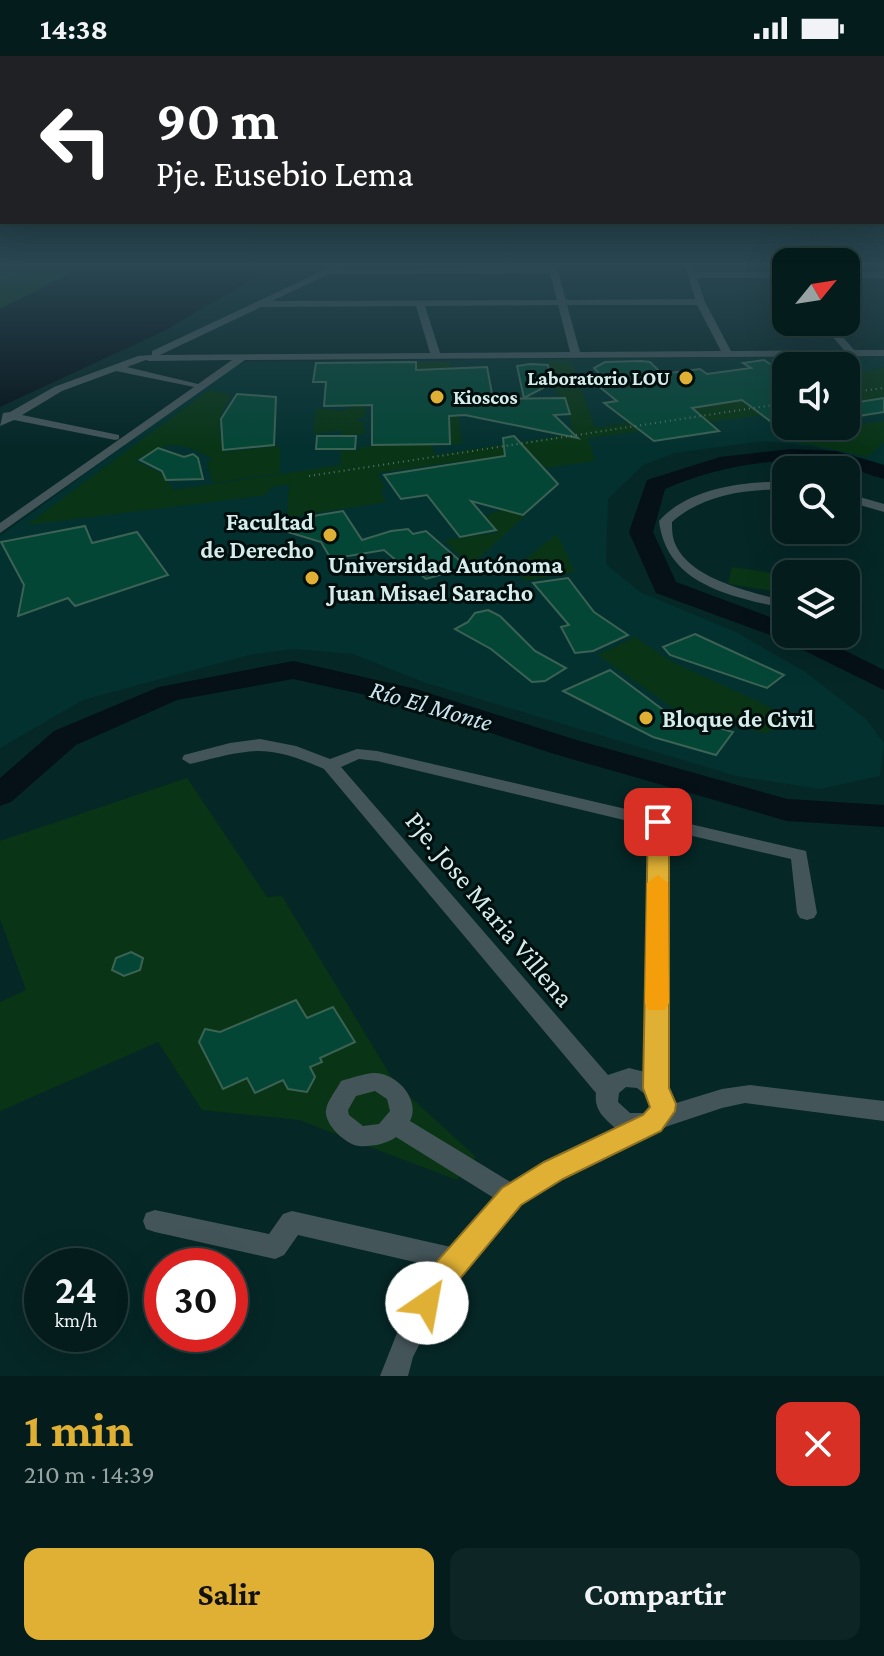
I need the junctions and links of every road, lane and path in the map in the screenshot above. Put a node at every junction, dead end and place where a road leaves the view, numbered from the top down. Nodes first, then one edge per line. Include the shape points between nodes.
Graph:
1 (209, 327) edge
2 (211, 327) edge
3 (427, 327) edge
4 (568, 327) edge
5 (713, 327) edge
6 (837, 336) edge
7 (850, 351) junction
8 (884, 352) edge
9 (727, 353) junction
10 (435, 354) junction
11 (148, 355) junction
12 (576, 355) junction
13 (237, 357) junction
14 (114, 368) junction
15 (193, 384) junction
16 (884, 388) edge
17 (860, 391) edge
18 (772, 405) edge
19 (3, 417) edge
20 (115, 437) junction
21 (309, 476) dead end
22 (772, 486) edge
23 (860, 501) edge
24 (884, 508) edge
25 (0, 519) edge
26 (0, 529) edge
27 (772, 601) edge
28 (190, 759) dead end
29 (330, 765) junction
30 (658, 822) junction
31 (807, 913) dead end
32 (656, 1088) junction
33 (607, 1090) junction
34 (884, 1111) edge
35 (648, 1124) junction
36 (396, 1125) dead end
37 (512, 1196) junction
38 (155, 1221) dead end
39 (457, 1260) junction
40 (394, 1376) edge

1 - 11 street
2 - 11 street
3 - 10 street
4 - 12 street
5 - 9 street
6 - 7 street
7 - 8 street
7 - 9 street
8 - 12 street
9 - 12 street
10 - 12 street
10 - 13 street
11 - 13 street
11 - 14 street
11 - 19 street via 62,381
12 - 13 street
13 - 15 street
13 - 26 street
14 - 15 street
14 - 19 street
15 - 20 street
16 - 17 path
18 - 21 path
19 - 20 street
20 - 25 street
22 - 27 street via 755,485 703,500 670,515 665,529 672,554 692,571
23 - 24 street
28 - 29 street via 245,742 276,744
29 - 30 street via 357,754 377,756
29 - 33 street, Pje. Jose Maria Villena
30 - 31 street via 800,855
30 - 32 street
32 - 33 street via 629,1077
32 - 35 street via 662,1111
33 - 35 street via 607,1106 617,1119 634,1126
34 - 35 street via 746,1094
35 - 37 street
36 - 37 street
37 - 39 street
38 - 39 street via 275,1247 292,1222
39 - 40 street via 397,1354

